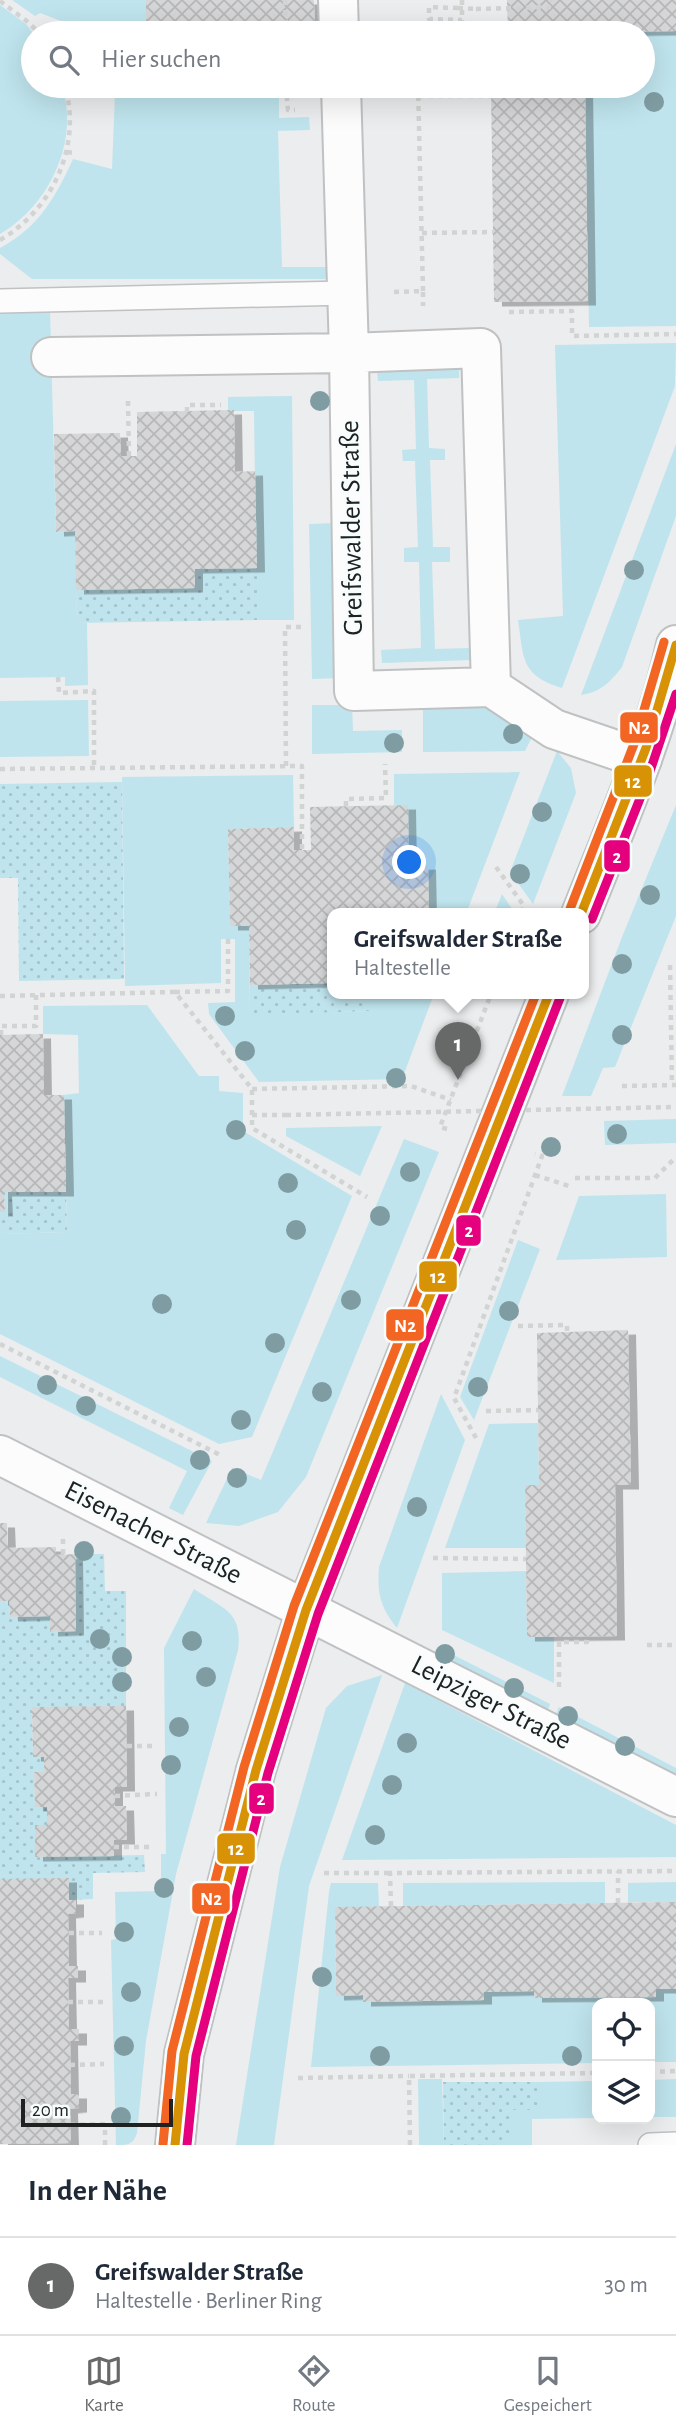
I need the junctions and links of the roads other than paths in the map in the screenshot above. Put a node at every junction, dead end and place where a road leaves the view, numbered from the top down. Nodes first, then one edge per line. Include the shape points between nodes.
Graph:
1 (338, 0) edge
2 (339, 21) edge
3 (341, 98) edge
4 (346, 293) junction
5 (0, 300) edge
6 (349, 353) junction
7 (51, 357) dead end
8 (674, 662) edge
9 (491, 687) junction
10 (642, 759) junction
11 (583, 908) edge
12 (547, 999) edge
13 (0, 1455) edge
14 (306, 1610) junction
15 (676, 1797) edge
16 (676, 2144) edge
17 (175, 2145) edge
18 (650, 2145) edge

1 - 2 street
3 - 4 street, Greifswalder Straße
4 - 5 lane
4 - 6 street, Greifswalder Straße
6 - 7 street
6 - 9 street via 481,348
6 - 9 street, Greifswalder Straße via 354,691
8 - 10 street
9 - 10 street via 554,729
10 - 11 street
12 - 14 street
13 - 14 street, Eisenacher Straße
14 - 15 street, Leipziger Straße
14 - 17 street via 256,1770 184,2054
16 - 18 lane

